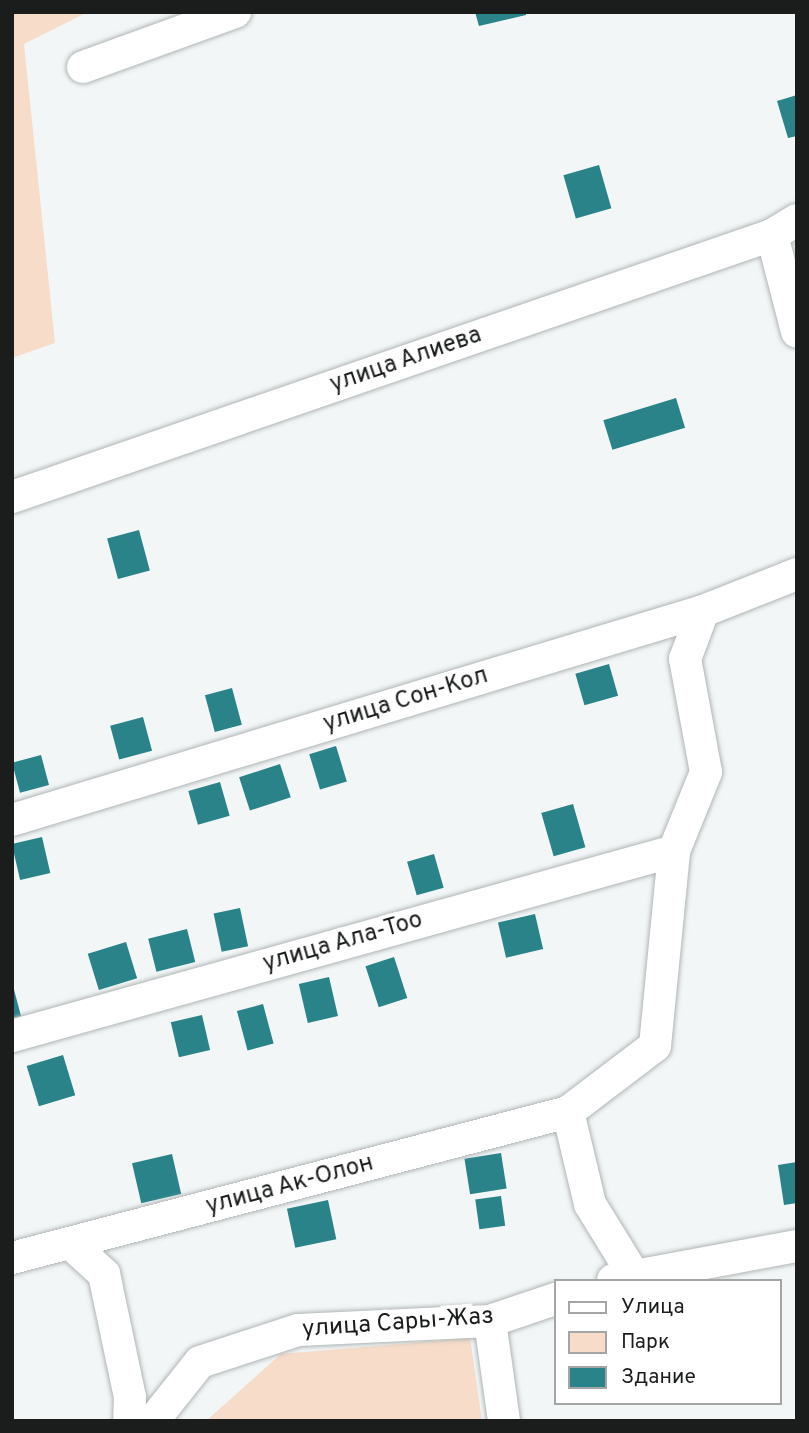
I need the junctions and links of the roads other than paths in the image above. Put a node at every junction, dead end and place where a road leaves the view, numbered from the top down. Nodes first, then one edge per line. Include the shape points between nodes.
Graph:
1 (235, 12) edge
2 (83, 67) dead end
3 (784, 228) edge
4 (797, 332) edge
5 (12, 497) edge
6 (797, 574) edge
7 (703, 611) junction
8 (12, 820) edge
9 (674, 851) junction
10 (12, 1036) edge
11 (568, 1112) junction
12 (71, 1244) junction
13 (797, 1246) edge
14 (12, 1258) edge
15 (623, 1277) edge
16 (554, 1299) edge
17 (490, 1321) junction
18 (129, 1421) edge
19 (153, 1421) edge
20 (504, 1421) edge

1 - 2 street
3 - 4 street
3 - 5 street, улица Алиева
6 - 7 street, улица Сон-Кол
7 - 8 street, улица Сон-Кол
7 - 9 street via 685,659 706,772
9 - 10 street, улица Ала-Тоо
9 - 11 street via 655,1046
11 - 12 street, улица Ак-Олон
11 - 15 street via 590,1203
12 - 14 street, улица Ак-Олон
12 - 18 street via 104,1274 130,1397
13 - 15 street
16 - 17 street, улица Сары-Жаз
17 - 19 street, улица Сары-Жаз via 298,1330 200,1362
17 - 20 street

